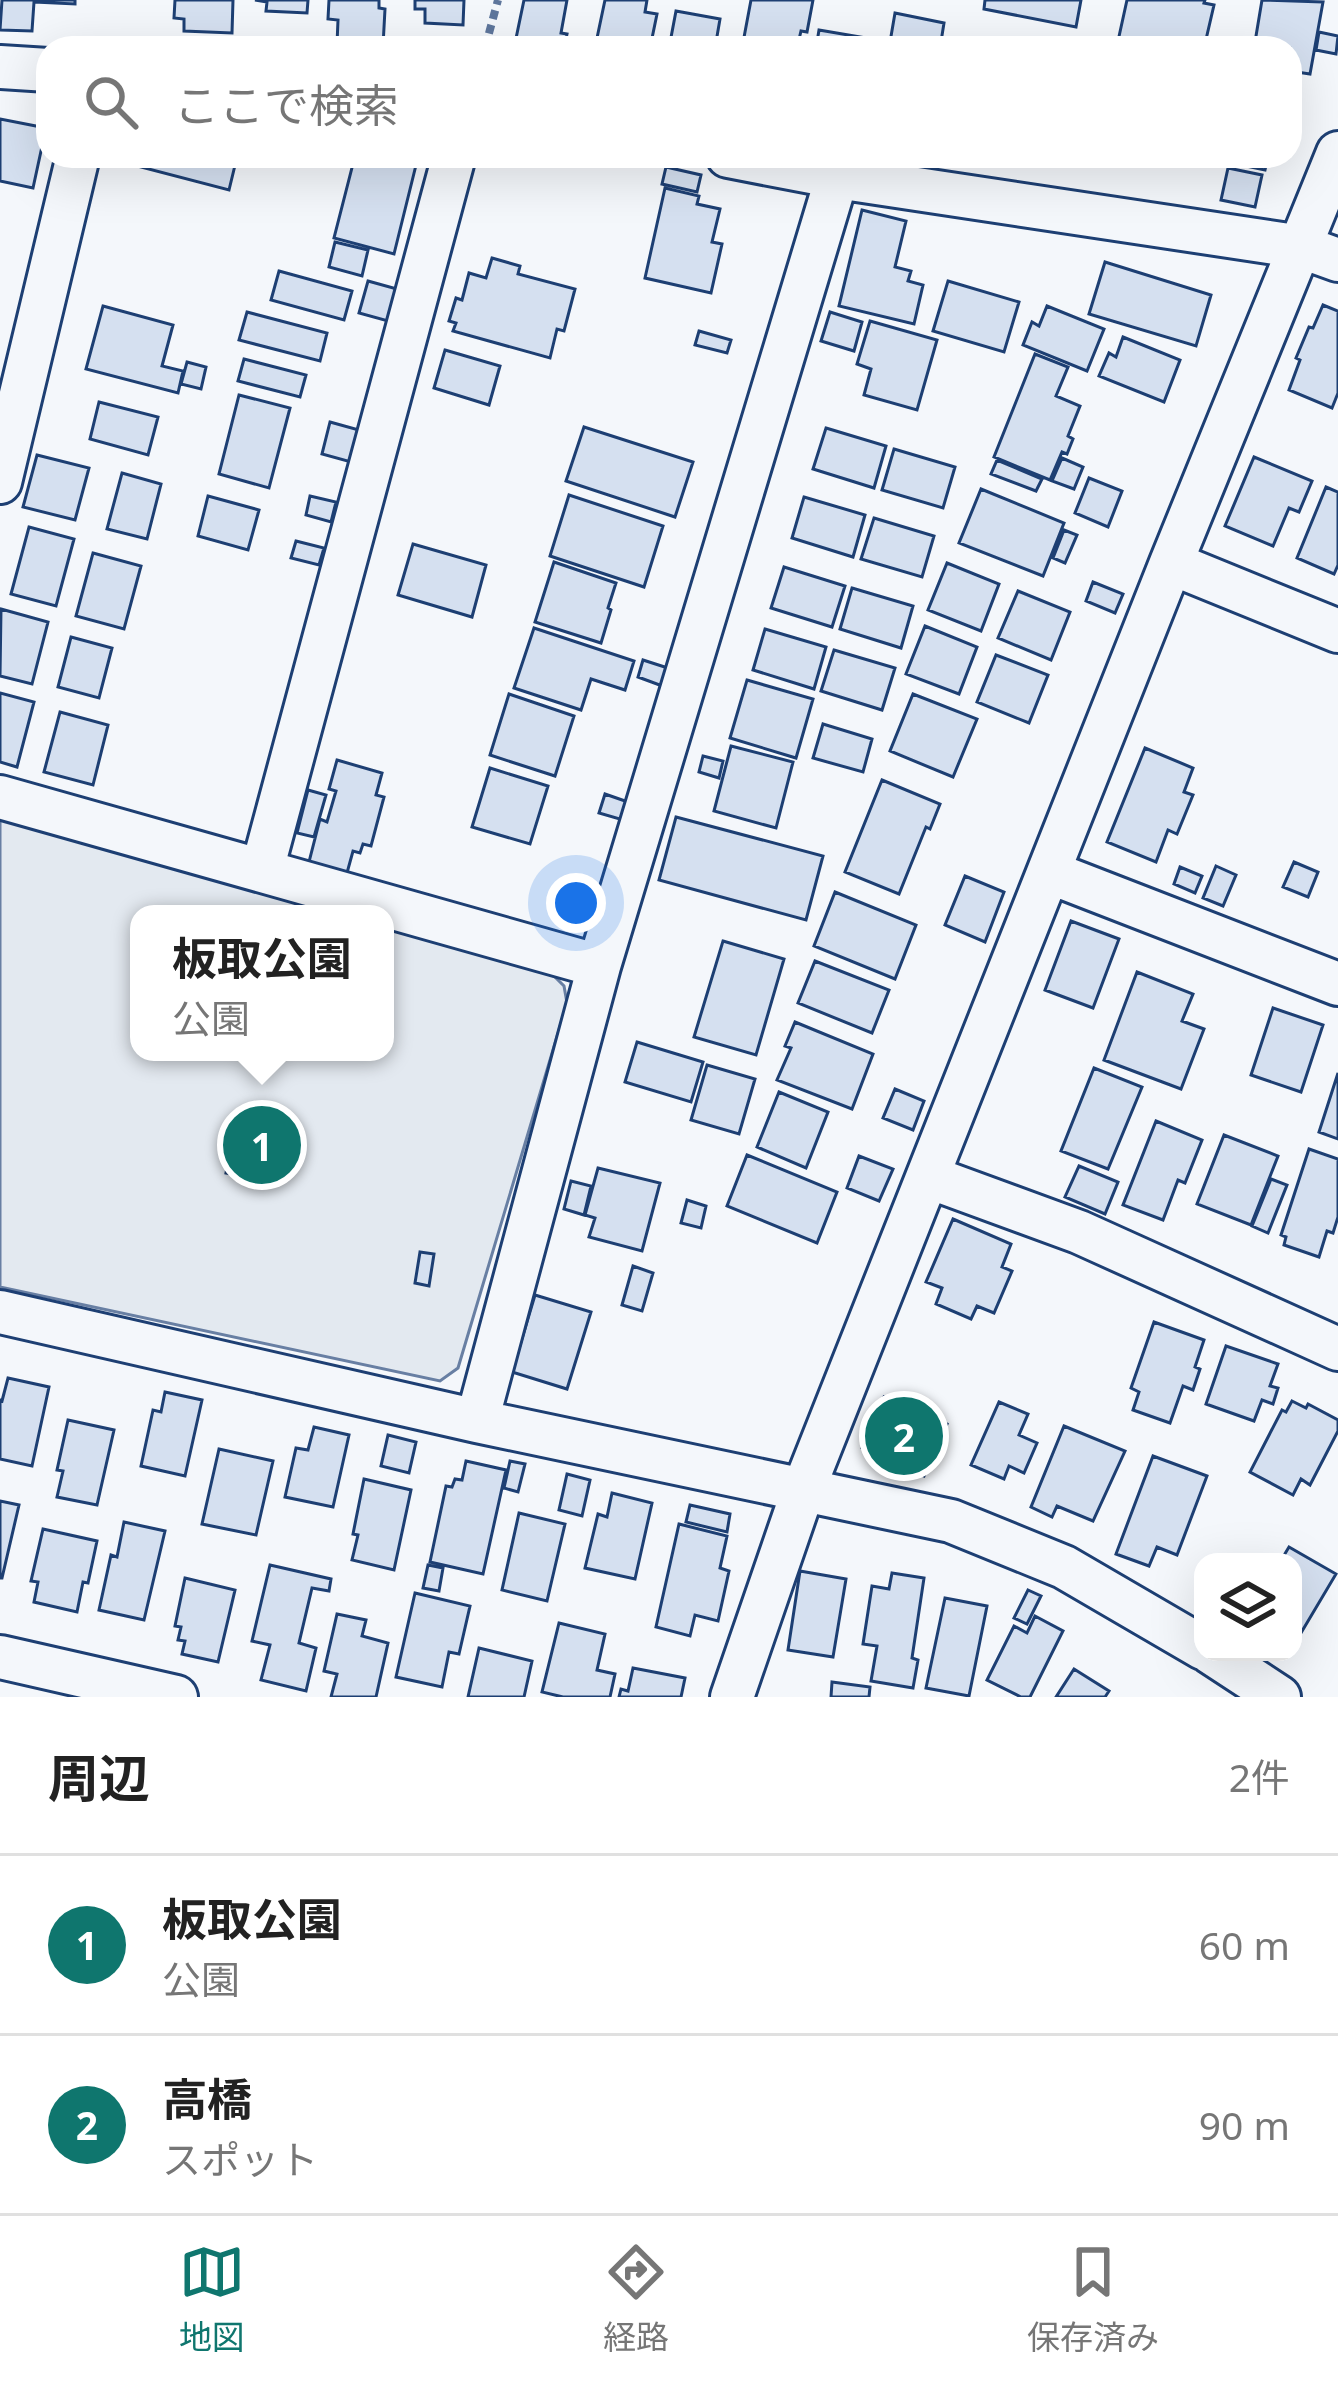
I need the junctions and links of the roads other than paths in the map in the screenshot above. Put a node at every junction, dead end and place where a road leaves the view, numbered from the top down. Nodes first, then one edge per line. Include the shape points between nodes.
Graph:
1 (0, 67) edge
2 (36, 69) edge
3 (1338, 153) edge
4 (75, 168) edge
5 (451, 168) edge
6 (790, 168) edge
7 (837, 177) junction
8 (1320, 253) edge
9 (0, 482) edge
10 (1171, 563) junction
11 (1338, 631) edge
12 (0, 797) edge
13 (262, 870) junction
14 (1049, 872) junction
15 (385, 905) edge
16 (394, 908) edge
17 (599, 966) junction
18 (1338, 984) edge
19 (929, 1177) junction
20 (0, 1312) edge
21 (1338, 1349) edge
22 (477, 1420) junction
23 (804, 1488) junction
24 (1194, 1643) edge
25 (0, 1657) edge
26 (1223, 1661) edge
27 (176, 1697) edge
28 (732, 1697) edge
29 (1279, 1697) edge

1 - 2 street
3 - 8 street
4 - 9 street
5 - 13 street
6 - 7 street
7 - 8 street
7 - 17 street
8 - 10 street
10 - 11 street
10 - 14 street
12 - 13 street
13 - 15 street
14 - 18 street
14 - 19 street
16 - 17 street
17 - 22 street
19 - 21 street via 1079,1232
19 - 23 street
20 - 22 street
22 - 23 street
23 - 24 street via 951,1521 1064,1567
23 - 28 street
25 - 27 street
26 - 29 street

